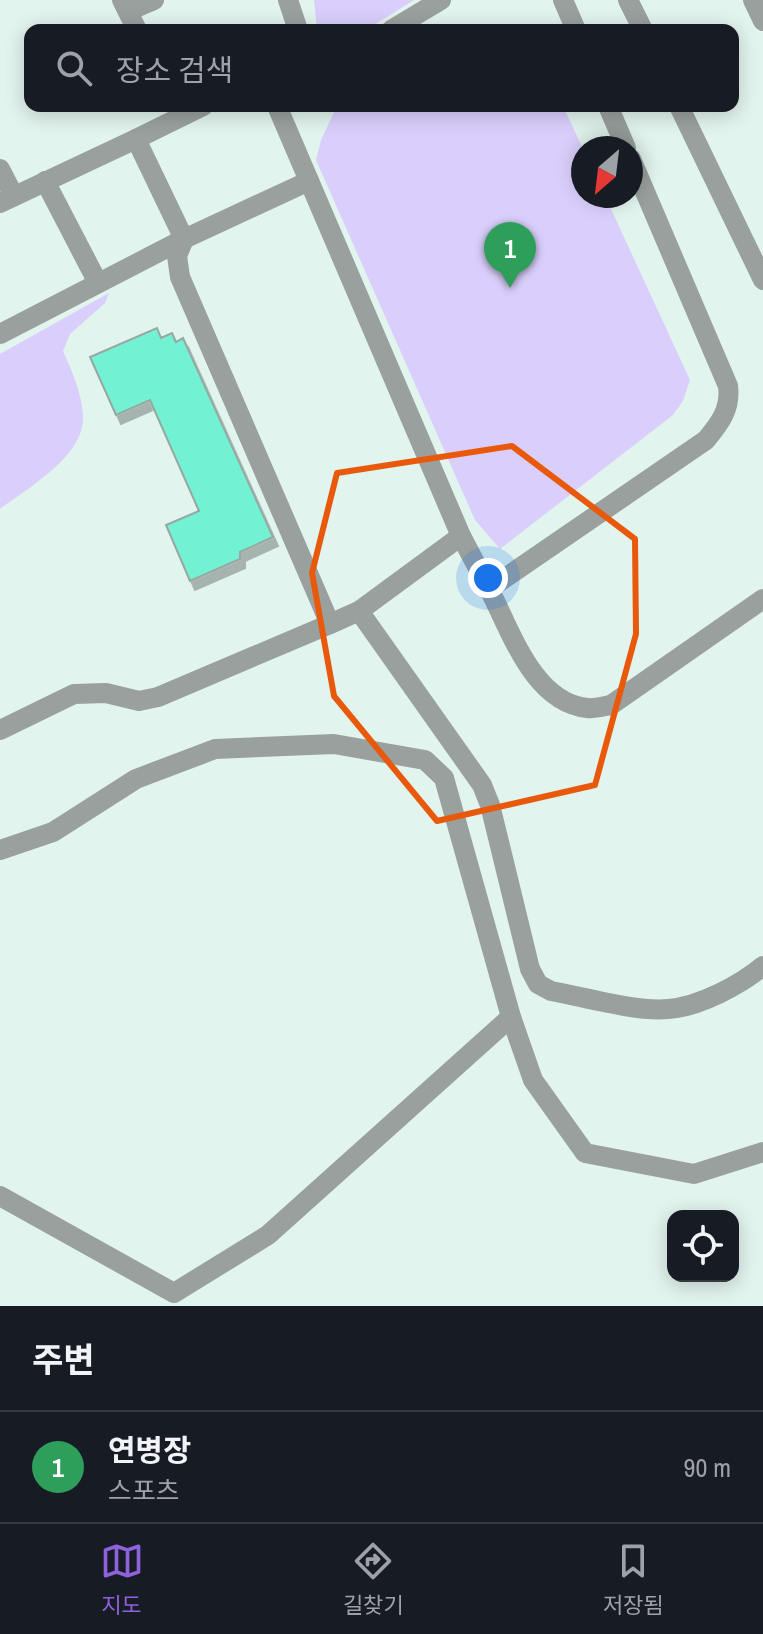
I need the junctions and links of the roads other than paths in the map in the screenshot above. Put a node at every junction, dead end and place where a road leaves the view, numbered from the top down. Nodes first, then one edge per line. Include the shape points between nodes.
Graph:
1 (154, 0) edge
2 (288, 0) edge
3 (441, 0) edge
4 (563, 0) edge
5 (628, 0) edge
6 (753, 0) edge
7 (129, 14) edge
8 (763, 21) edge
9 (296, 24) edge
10 (401, 24) edge
11 (573, 24) edge
12 (640, 24) edge
13 (178, 112) edge
14 (280, 112) edge
15 (611, 112) edge
16 (682, 112) edge
17 (621, 136) edge
18 (136, 139) junction
19 (0, 169) edge
20 (45, 181) junction
21 (309, 181) junction
22 (643, 187) edge
23 (7, 199) edge
24 (184, 239) junction
25 (763, 280) edge
26 (98, 283) junction
27 (0, 334) edge
28 (461, 536) junction
29 (489, 589) junction
30 (763, 599) edge
31 (359, 611) junction
32 (330, 624) junction
33 (0, 730) edge
34 (0, 850) edge
35 (763, 966) edge
36 (511, 1017) junction
37 (763, 1152) edge
38 (0, 1196) edge

1 - 7 street
2 - 9 street
3 - 10 street
4 - 11 street
5 - 12 street
6 - 8 street
13 - 18 street
14 - 21 street
15 - 17 street
16 - 25 street
18 - 20 street
18 - 24 street
19 - 23 street
20 - 23 street
20 - 26 street
21 - 24 street
21 - 28 street
22 - 29 street via 728,386 725,413 706,440
24 - 26 street
24 - 32 street via 176,267
26 - 27 street
28 - 29 street
28 - 31 street
29 - 30 street via 534,677 549,692 589,708 611,705
31 - 32 street
31 - 35 street via 482,785 538,984 551,991 668,1009 734,986
32 - 33 street via 158,697 139,701 106,693 74,694
34 - 36 street via 53,832 136,779 215,749 334,744 425,760 444,778
36 - 37 street via 533,1080 585,1153 694,1174
36 - 38 street via 268,1235 174,1293

